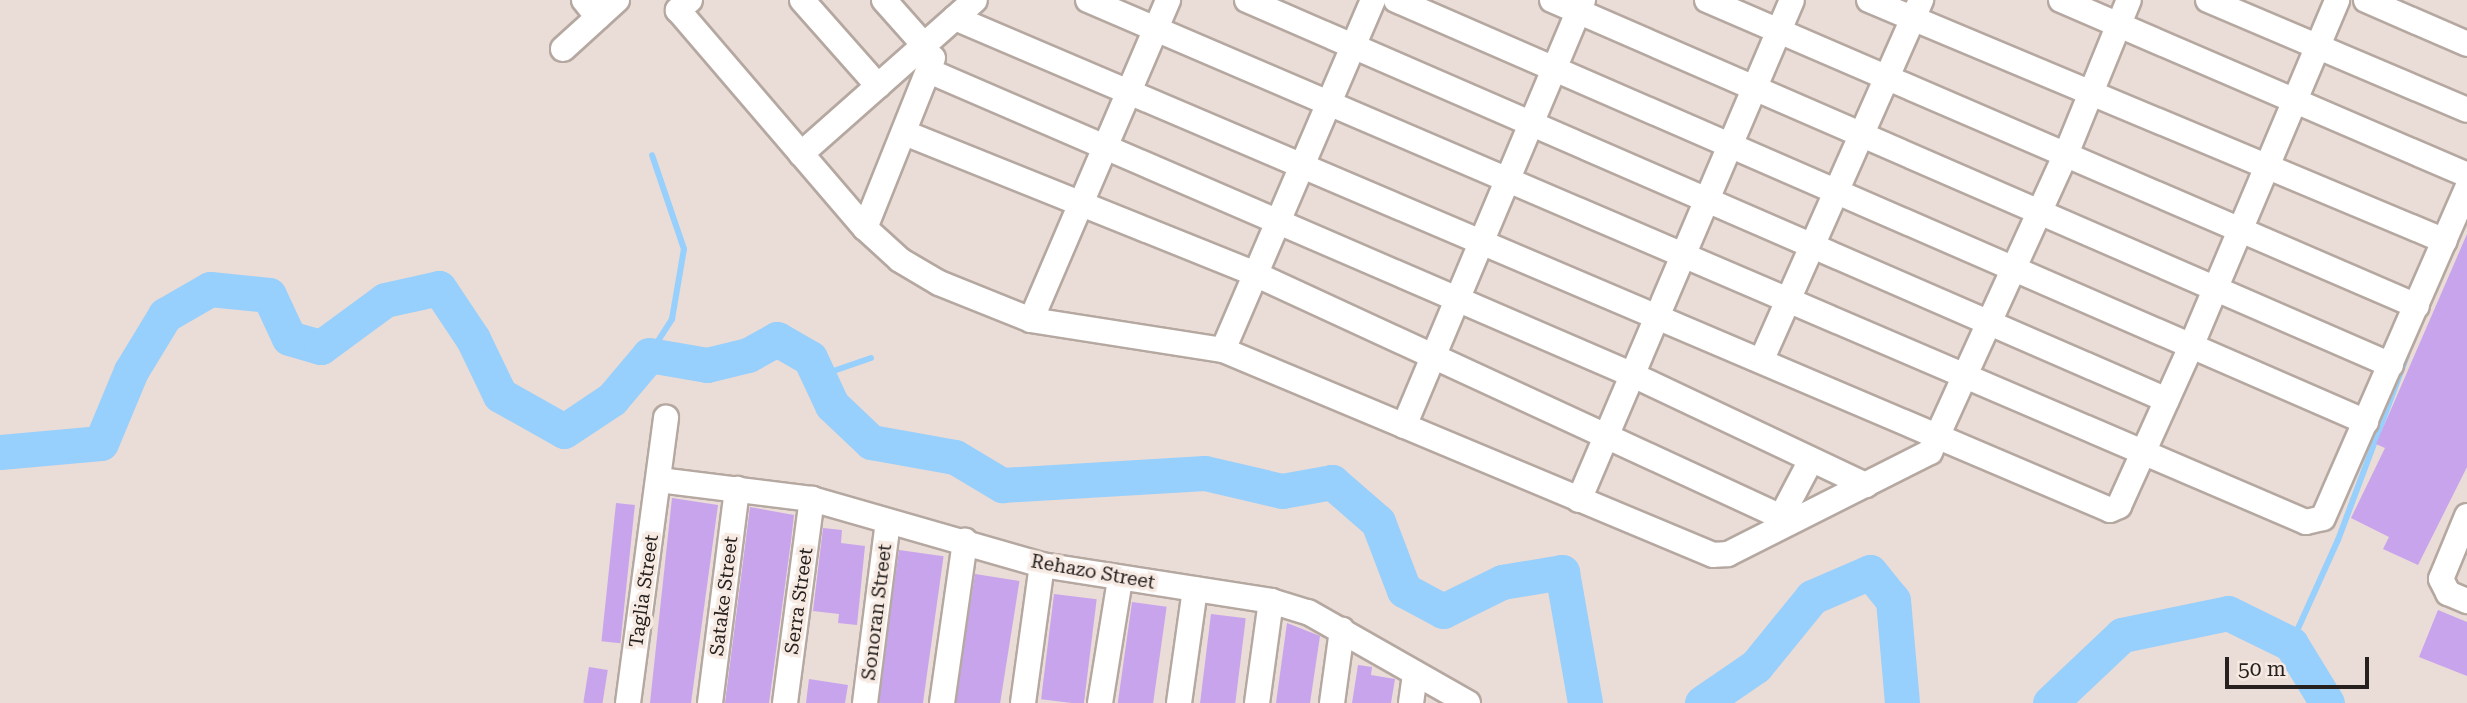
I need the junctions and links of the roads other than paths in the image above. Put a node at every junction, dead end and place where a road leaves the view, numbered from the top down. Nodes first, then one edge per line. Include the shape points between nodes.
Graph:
1 (617, 0) edge
2 (690, 0) edge
3 (802, 0) edge
4 (884, 0) edge
5 (1088, 0) edge
6 (1168, 0) edge
7 (1247, 0) edge
8 (1373, 0) edge
9 (1396, 0) edge
10 (1552, 0) edge
11 (1707, 0) edge
12 (1792, 0) edge
13 (1869, 0) edge
14 (2061, 0) edge
15 (2129, 0) edge
16 (2208, 0) edge
17 (2337, 0) edge
18 (2366, 0) edge
19 (1581, 5) edge
20 (591, 8) edge
21 (1917, 9) edge
22 (955, 16) edge
23 (2119, 26) junction
24 (1154, 29) junction
25 (1780, 29) junction
26 (2467, 44) edge
27 (1353, 45) junction
28 (2317, 46) junction
29 (563, 49) dead end
30 (1553, 66) junction
31 (929, 71) junction
32 (1887, 79) junction
33 (878, 86) junction
34 (1755, 88) junction
35 (1129, 89) junction
36 (2090, 93) junction
37 (1328, 102) junction
38 (2293, 102) junction
39 (2467, 110) edge
40 (1529, 119) junction
41 (905, 133) junction
42 (1862, 135) junction
43 (1731, 144) junction
44 (1105, 146) junction
45 (801, 154) junction
46 (2066, 154) junction
47 (1302, 162) junction
48 (2266, 166) junction
49 (2467, 175) edge
50 (1505, 178) junction
51 (2467, 188) edge
52 (1837, 191) junction
53 (1707, 199) junction
54 (1081, 201) junction
55 (2040, 211) junction
56 (1278, 219) junction
57 (865, 228) junction
58 (2242, 229) junction
59 (1482, 239) junction
60 (2445, 240) junction
61 (1814, 243) junction
62 (1684, 254) junction
63 (2014, 268) junction
64 (1255, 274) junction
65 (2216, 289) junction
66 (1456, 298) junction
67 (1787, 302) junction
68 (2417, 306) junction
69 (1657, 316) junction
70 (1031, 320) junction
71 (1990, 321) junction
72 (2192, 344) junction
73 (1223, 349) junction
74 (1433, 354) junction
75 (1762, 359) junction
76 (2391, 365) junction
77 (1966, 373) junction
78 (1633, 376) junction
79 (2167, 400) junction
80 (666, 418) dead end
81 (2366, 422) junction
82 (1404, 426) junction
83 (1607, 433) junction
84 (1937, 438) junction
85 (2144, 452) junction
86 (1811, 460) junction
87 (659, 480) junction
88 (1866, 485) junction
89 (737, 489) junction
90 (812, 499) junction
91 (1579, 500) junction
92 (1786, 519) junction
93 (2466, 520) edge
94 (888, 521) junction
95 (965, 541) junction
96 (1042, 565) junction
97 (1120, 579) junction
98 (1195, 589) junction
99 (1271, 601) junction
100 (2467, 601) edge
101 (1342, 630) junction
102 (1415, 673) junction
103 (628, 703) edge
104 (710, 703) edge
105 (785, 703) edge
106 (865, 703) edge
107 (942, 703) edge
108 (1023, 703) edge
109 (1100, 703) edge
110 (1179, 703) edge
111 (1257, 703) edge
112 (1332, 703) edge
113 (1411, 703) edge
114 (1468, 703) edge

1 - 20 street
2 - 45 street via 678,10
3 - 33 street
4 - 22 street
5 - 24 street
6 - 24 street
7 - 27 street
8 - 27 street
9 - 30 street
10 - 19 street
11 - 25 street
12 - 25 street
13 - 21 street
14 - 23 street
15 - 23 street
16 - 28 street
17 - 28 street
18 - 26 street
19 - 30 street
19 - 34 street
20 - 29 street
21 - 32 street
21 - 36 street
22 - 31 street
22 - 33 street
22 - 35 street
23 - 36 street
23 - 38 street
24 - 35 street
24 - 37 street
25 - 32 street
25 - 34 street
27 - 37 street
27 - 40 street
28 - 38 street
28 - 39 street
30 - 40 street
30 - 43 street
31 - 41 street
31 - 44 street
32 - 42 street
32 - 46 street
33 - 45 street
34 - 42 street
34 - 43 street
35 - 44 street
35 - 47 street
36 - 46 street
36 - 48 street
37 - 47 street
37 - 50 street
38 - 48 street
38 - 49 street
40 - 50 street
40 - 53 street
41 - 54 street
41 - 57 street
42 - 52 street
42 - 55 street
43 - 52 street
43 - 53 street
44 - 54 street
44 - 56 street
45 - 57 street
46 - 55 street
46 - 58 street
47 - 56 street
47 - 59 street
48 - 58 street
48 - 60 street
50 - 59 street
50 - 62 street
51 - 60 street
52 - 61 street
52 - 63 street
53 - 61 street
53 - 62 street
54 - 64 street
54 - 70 street
55 - 63 street
55 - 65 street
56 - 64 street
56 - 66 street
57 - 70 street via 900,260 939,283
58 - 65 street
58 - 68 street
59 - 66 street
59 - 69 street
60 - 68 street
61 - 67 street
61 - 71 street
62 - 67 street
62 - 69 street
63 - 71 street
63 - 72 street
64 - 73 street
64 - 74 street
65 - 72 street
65 - 76 street
66 - 74 street
66 - 78 street
67 - 75 street
67 - 77 street
68 - 76 street
69 - 75 street
69 - 78 street
70 - 73 street
71 - 77 street
71 - 79 street
72 - 79 street
72 - 81 street
73 - 82 street
74 - 82 street
74 - 83 street
75 - 84 street
76 - 81 street
77 - 84 street
77 - 85 street
78 - 83 street
78 - 86 street
79 - 85 street
80 - 87 street, Taglia Street
81 - 85 street via 2323,517 2316,522
82 - 91 street
83 - 91 street
83 - 92 street
84 - 85 street via 2110,510 2119,506
84 - 88 street via 1915,463
86 - 88 street
86 - 92 street
87 - 89 street, Rehazo Street
87 - 103 street, Taglia Street
88 - 92 street
89 - 90 street, Rehazo Street
89 - 104 street, Satake Street
90 - 94 street, Rehazo Street
90 - 105 street, Serra Street
91 - 92 street via 1713,555 1728,554
93 - 100 street via 2441,579 2448,593
94 - 95 street, Rehazo Street
94 - 106 street, Sonoran Street
95 - 96 street, Rehazo Street
95 - 107 street
96 - 97 street, Rehazo Street
96 - 108 street
97 - 98 street, Rehazo Street
97 - 109 street
98 - 99 street, Rehazo Street
98 - 110 street
99 - 101 street, Rehazo Street
99 - 111 street
101 - 102 street, Rehazo Street
101 - 112 street
102 - 113 street
102 - 114 street, Rehazo Street

